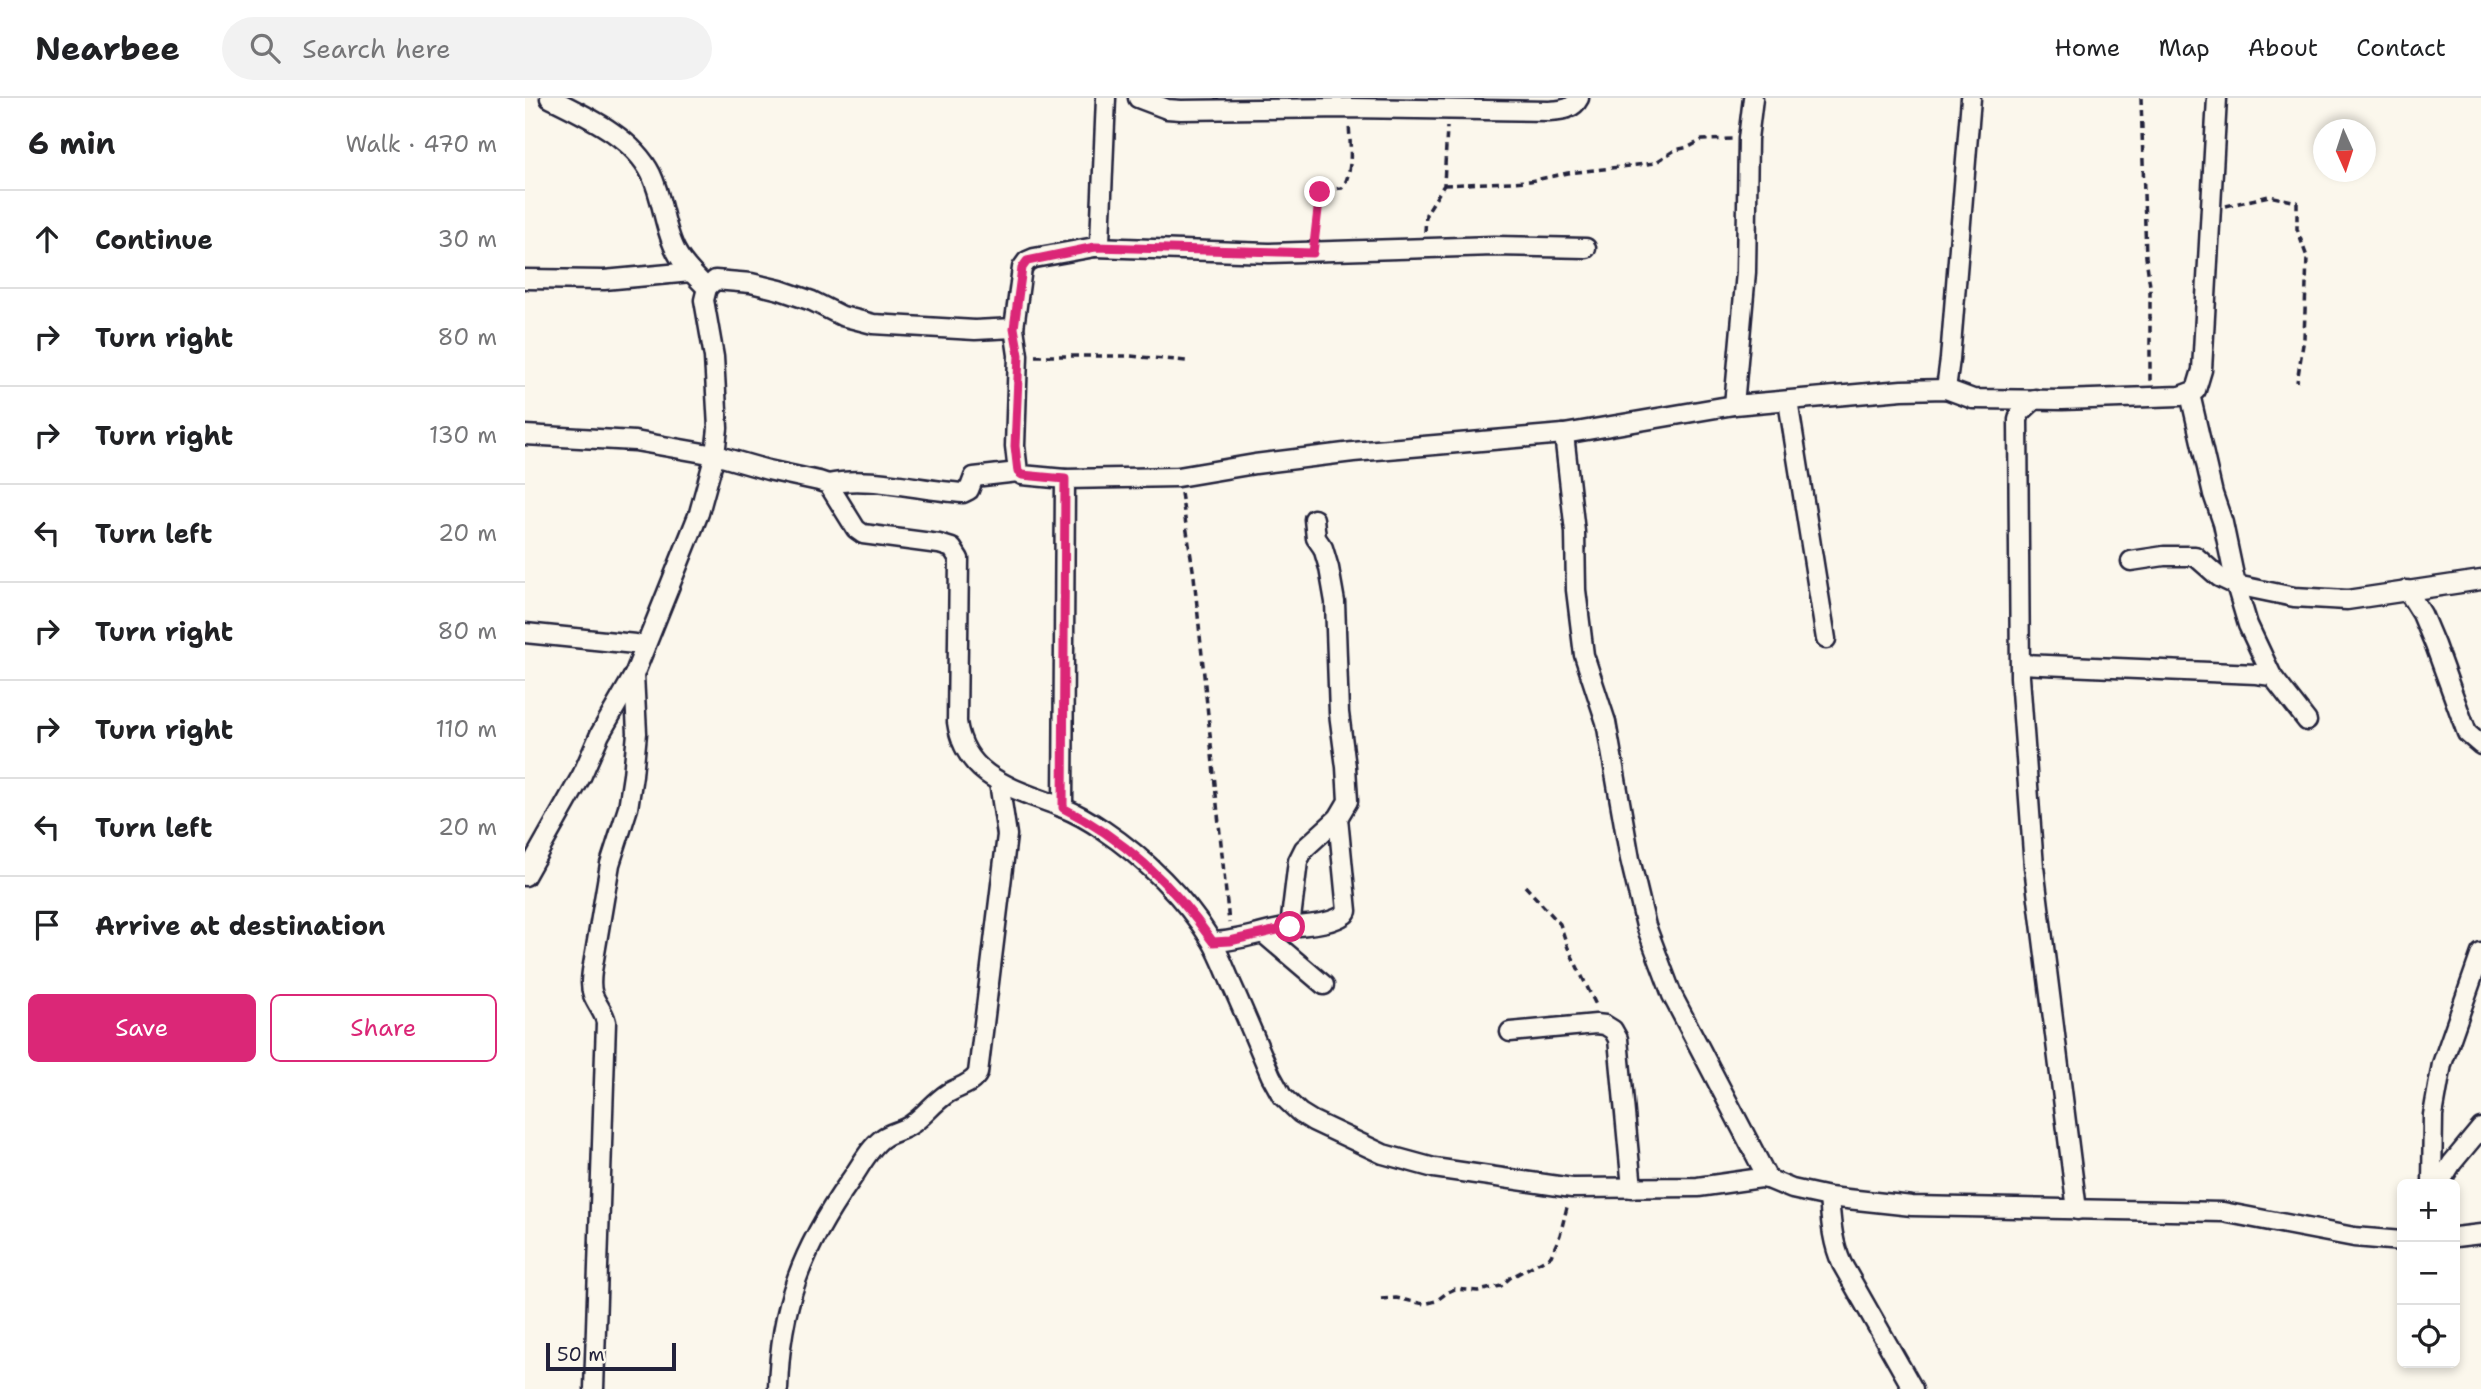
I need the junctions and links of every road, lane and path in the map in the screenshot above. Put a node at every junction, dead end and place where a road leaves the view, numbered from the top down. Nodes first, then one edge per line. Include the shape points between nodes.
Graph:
1 (550, 98) edge
2 (1106, 98) edge
3 (1137, 98) edge
4 (1579, 98) edge
5 (1753, 98) edge
6 (1971, 98) edge
7 (2141, 98) edge
8 (2217, 98) edge
9 (1349, 108) junction
10 (1447, 110) junction
11 (1748, 139) junction
12 (1444, 184) junction
13 (2210, 209) junction
14 (1095, 247) junction
15 (1586, 248) dead end
16 (1413, 249) junction
17 (1313, 253) junction
18 (691, 272) junction
19 (525, 279) edge
20 (707, 288) junction
21 (1014, 328) junction
22 (1019, 355) junction
23 (1187, 361) dead end
24 (2297, 382) dead end
25 (1945, 389) junction
26 (2190, 394) junction
27 (2150, 397) junction
28 (2035, 399) junction
29 (1788, 401) junction
30 (1734, 405) junction
31 (1564, 434) junction
32 (525, 435) edge
33 (715, 454) junction
34 (1018, 472) junction
35 (1178, 477) junction
36 (1065, 479) junction
37 (828, 484) junction
38 (1314, 519) dead end
39 (2131, 561) dead end
40 (2481, 580) edge
41 (2236, 585) junction
42 (2407, 590) junction
43 (525, 632) edge
44 (1826, 639) dead end
45 (645, 645) junction
46 (2021, 664) junction
47 (634, 675) junction
48 (2271, 676) junction
49 (2307, 721) dead end
50 (2481, 745) edge
51 (999, 782) junction
52 (1063, 808) junction
53 (1338, 818) junction
54 (525, 876) edge
55 (1525, 886) dead end
56 (1290, 927) junction
57 (1265, 933) junction
58 (1221, 942) junction
59 (2481, 953) edge
60 (1324, 985) dead end
61 (1605, 1025) junction
62 (1510, 1032) dead end
63 (2481, 1128) edge
64 (1768, 1179) junction
65 (2432, 1179) edge
66 (2442, 1179) edge
67 (1572, 1188) junction
68 (1632, 1188) junction
69 (1829, 1197) junction
70 (2077, 1210) junction
71 (2481, 1234) edge
72 (2460, 1236) edge
73 (2397, 1241) edge
74 (1381, 1298) dead end
75 (594, 1389) edge
76 (778, 1389) edge
77 (1913, 1389) edge

1 - 18 street via 601,125 643,161 659,192 673,245
2 - 14 street via 1102,236
3 - 9 street via 1181,110
4 - 10 street via 1574,106 1549,111
5 - 11 street
6 - 25 street
7 - 27 path
8 - 13 street
9 - 10 street
9 - 17 path via 1346,184 1319,193
10 - 12 path
11 - 12 path via 1702,140 1675,149 1655,163 1530,181
11 - 30 street via 1746,272
12 - 16 path via 1426,214 1424,242
13 - 24 path via 2269,196 2297,202 2297,229 2308,257
13 - 26 street via 2202,370 2196,390
14 - 17 street
14 - 21 street via 1027,261 1022,268
15 - 16 street
16 - 17 street
18 - 19 street via 604,280
18 - 20 street
20 - 21 street via 715,280 761,285 873,324
20 - 33 street via 704,300 717,378
21 - 22 street
22 - 23 path
22 - 34 street
25 - 28 street via 1973,399
25 - 29 street
26 - 27 street
26 - 41 street
27 - 28 street
28 - 46 street via 2018,420
29 - 30 street
29 - 44 street
30 - 31 street
31 - 35 street via 1353,452
31 - 64 street via 1584,654 1606,722 1647,926 1677,1005
32 - 33 street via 635,441
33 - 37 street
33 - 45 street via 699,513
34 - 36 street
34 - 37 street via 974,477 963,493
35 - 36 street
35 - 58 path via 1194,576
36 - 52 street
37 - 51 street via 863,534 939,544 956,551 959,738 978,768
38 - 53 street via 1316,538 1329,568 1337,632 1348,801
39 - 41 street via 2195,556
40 - 42 street
41 - 42 street via 2294,597 2347,600
41 - 48 street
42 - 50 street via 2435,645 2468,736
43 - 45 street
45 - 47 street
46 - 48 street
46 - 70 street via 2034,867
47 - 54 street
47 - 75 street via 637,733 633,775 610,864 591,987 607,1022
48 - 49 street
51 - 52 street
51 - 76 street via 1007,835 978,1073 974,1080 932,1104 912,1124 880,1140 831,1208 795,1280 779,1351
52 - 58 street via 1123,844
53 - 56 street via 1304,849 1298,861
53 - 56 street via 1347,911 1319,924
55 - 61 path via 1560,924
56 - 57 street
57 - 58 street
57 - 60 street
58 - 67 street via 1271,1076 1282,1096 1300,1113 1407,1162
59 - 65 street via 2442,1064 2433,1115
61 - 62 street
61 - 68 street via 1618,1039
63 - 66 street
64 - 68 street
64 - 69 street
67 - 68 street
67 - 74 path via 1554,1252 1501,1286 1455,1289 1424,1304
69 - 70 street via 1912,1206
69 - 77 street via 1834,1247
70 - 73 street via 2223,1212
71 - 72 street

